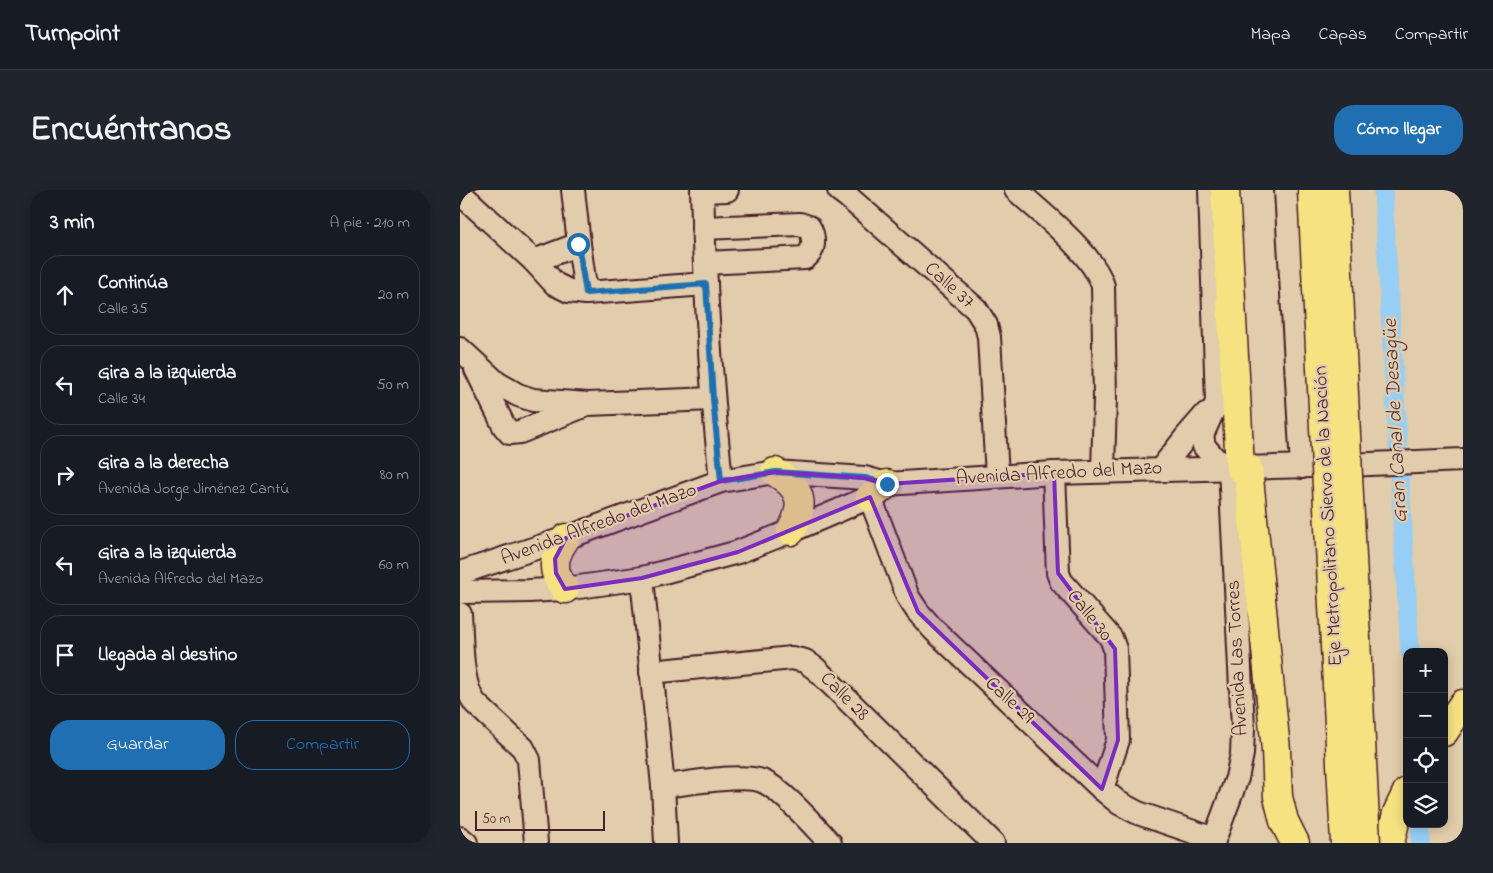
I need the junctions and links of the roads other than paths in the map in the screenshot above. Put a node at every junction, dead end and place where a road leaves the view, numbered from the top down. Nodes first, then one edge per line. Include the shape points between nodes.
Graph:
1 (574, 190) edge
2 (702, 190) edge
3 (727, 190) edge
4 (838, 190) edge
5 (1016, 190) edge
6 (1210, 190) edge
7 (1225, 190) edge
8 (1286, 190) edge
9 (1312, 190) edge
10 (1334, 190) edge
11 (460, 193) edge
12 (703, 228) junction
13 (578, 244) junction
14 (534, 261) junction
15 (705, 273) junction
16 (586, 293) junction
17 (466, 355) edge
18 (713, 399) junction
19 (1217, 402) junction
20 (588, 404) junction
21 (1463, 460) edge
22 (1302, 467) junction
23 (1240, 468) junction
24 (1162, 469) junction
25 (1103, 471) junction
26 (776, 472) junction
27 (1054, 473) junction
28 (997, 476) junction
29 (721, 481) junction
30 (878, 490) junction
31 (791, 531) junction
32 (566, 538) junction
33 (642, 578) junction
34 (565, 589) junction
35 (461, 592) edge
36 (651, 672) junction
37 (1463, 704) edge
38 (1448, 726) edge
39 (663, 786) junction
40 (1102, 788) junction
41 (1403, 800) edge
42 (460, 838) edge
43 (1213, 841) edge
44 (466, 843) edge
45 (536, 843) edge
46 (666, 843) edge
47 (830, 843) edge
48 (993, 843) edge
49 (1295, 843) edge
50 (1345, 843) edge
51 (1366, 843) edge
52 (1390, 843) edge

1 - 13 street
2 - 3 street
2 - 12 street
4 - 28 street, Calle 37 via 982,317 989,337
5 - 25 street via 1083,253 1101,277 1105,399
6 - 19 street
7 - 23 main road
8 - 22 street
9 - 50 main road, Eje Metropolitano Siervo de la Nación, bridge
10 - 51 main road, Eje Metropolitano Siervo de la Nación, bridge
11 - 14 street
12 - 15 street
12 - 15 street via 800,224 809,227 813,237 812,251 805,258
13 - 14 street
13 - 16 street
14 - 16 street via 555,284 570,291
15 - 16 street
15 - 18 street
17 - 20 street via 518,396 548,402
17 - 20 street via 510,433 520,432
18 - 20 street
18 - 29 street
19 - 23 street via 1202,434 1204,446 1215,459
19 - 24 street
21 - 22 street, Avenida Alfredo del Mazo
22 - 23 street, Avenida Alfredo del Mazo
23 - 24 street, Avenida Alfredo del Mazo
23 - 43 street, Avenida Las Torres via 1242,754 1237,778
23 - 49 main road via 1276,750 1278,797 1284,821
24 - 25 street, Avenida Alfredo del Mazo
25 - 27 street, Avenida Alfredo del Mazo
26 - 29 street, Avenida Alfredo del Mazo
26 - 30 street, Avenida Alfredo del Mazo via 865,478
26 - 31 main road via 787,479 800,497 800,513
27 - 28 street, Avenida Alfredo del Mazo
27 - 40 street, Calle 30 via 1058,573 1061,581 1111,638 1115,648 1118,740
28 - 30 street, Avenida Alfredo del Mazo
29 - 32 street, Avenida Alfredo del Mazo
30 - 31 street, Avenida Alfredo del Mazo
30 - 40 street, Calle 29 via 908,597 918,612
31 - 33 street, Avenida Alfredo del Mazo via 738,552
32 - 34 main road via 555,559 556,573
32 - 35 street, Avenida Alfredo del Mazo
33 - 34 street, Avenida Alfredo del Mazo
33 - 36 street
34 - 35 street, Avenida Alfredo del Mazo
35 - 45 street via 466,681 475,704 523,748 529,760
36 - 39 street
36 - 48 street, Calle 28 via 792,658 805,661
37 - 38 main road
39 - 46 street
39 - 47 street via 749,777 764,781 777,789
40 - 43 street, Calle 29 via 1119,803 1138,813
41 - 52 main road
42 - 44 street

